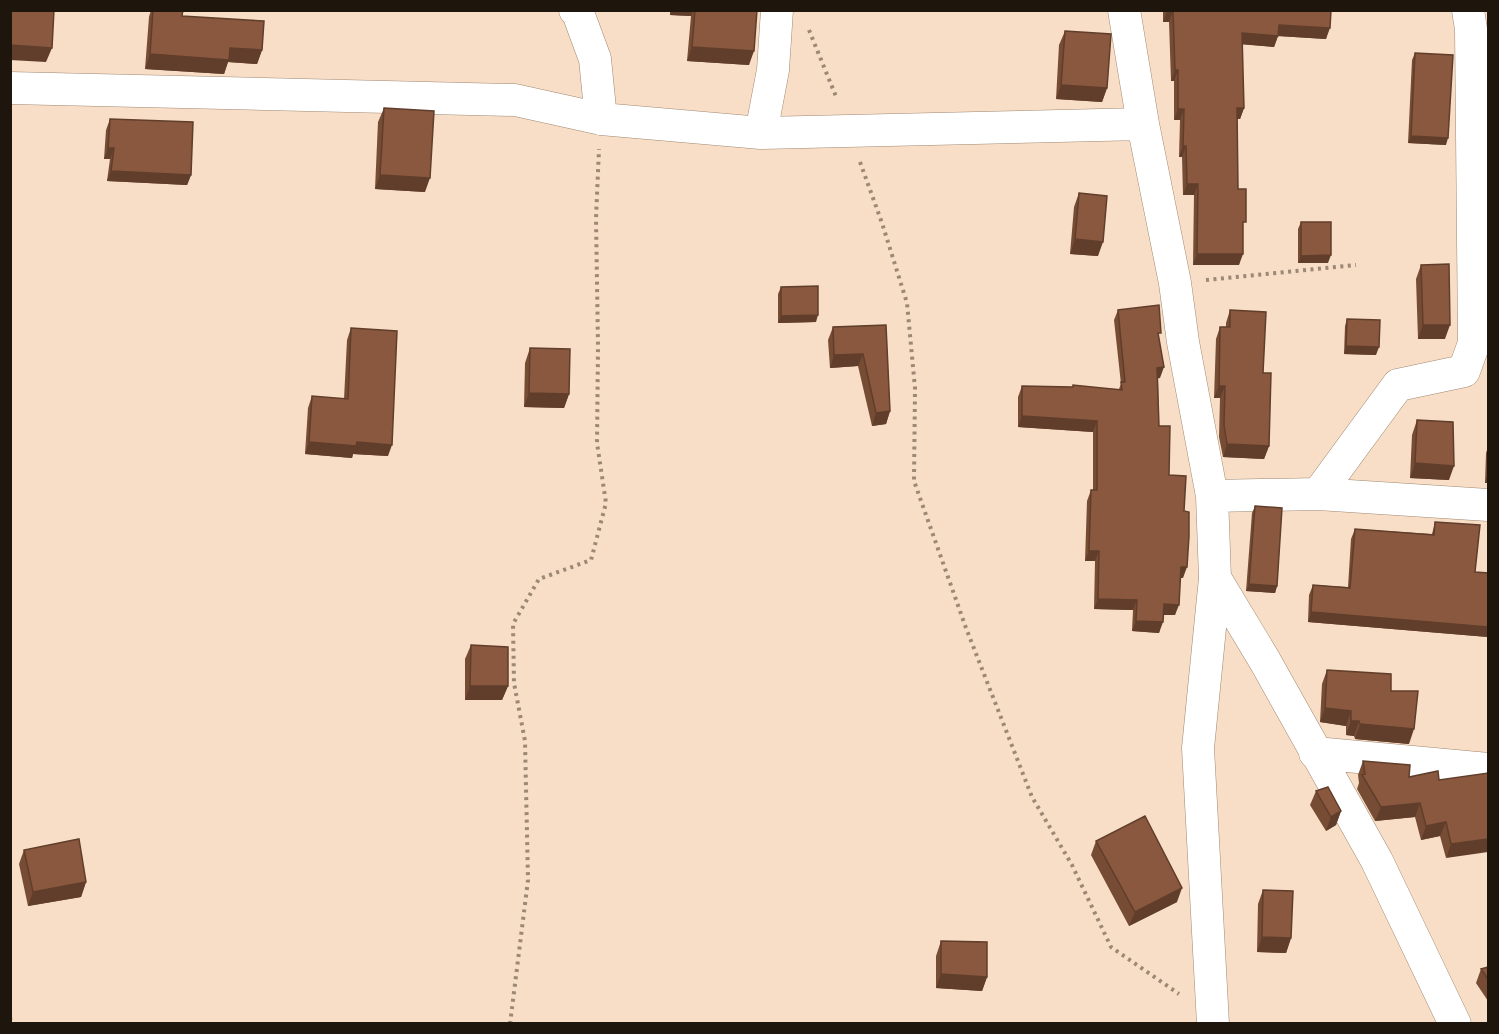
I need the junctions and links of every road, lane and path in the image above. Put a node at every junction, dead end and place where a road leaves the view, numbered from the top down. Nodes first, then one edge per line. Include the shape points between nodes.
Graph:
1 (574, 10) edge
2 (1124, 10) edge
3 (1468, 10) edge
4 (791, 15) edge
5 (10, 88) edge
6 (601, 119) junction
7 (1143, 124) junction
8 (849, 131) junction
9 (761, 133) junction
10 (1356, 265) dead end
11 (1175, 283) junction
12 (1318, 494) junction
13 (1212, 496) junction
14 (1488, 505) edge
15 (1215, 578) junction
16 (1315, 753) junction
17 (1488, 769) edge
18 (10, 1017) edge
19 (1213, 1020) edge
20 (11, 1023) edge
21 (510, 1023) edge
22 (1455, 1023) edge

1 - 6 street via 595,59
2 - 7 street
3 - 12 street via 1474,344 1464,371 1398,385
4 - 8 path
4 - 9 street via 772,70
5 - 6 street via 515,100
6 - 9 street
6 - 21 path via 596,218 597,443 606,503 591,560 539,579 513,624 514,683 525,741 528,880
7 - 8 street
7 - 11 street
8 - 9 street
8 - 19 path via 907,303 915,388 914,481 1032,797 1072,865 1111,947
10 - 11 path
11 - 13 street
12 - 13 street
12 - 14 street
13 - 15 street
15 - 16 street
15 - 19 street via 1198,748
16 - 17 street
16 - 22 street via 1377,861
18 - 20 path

